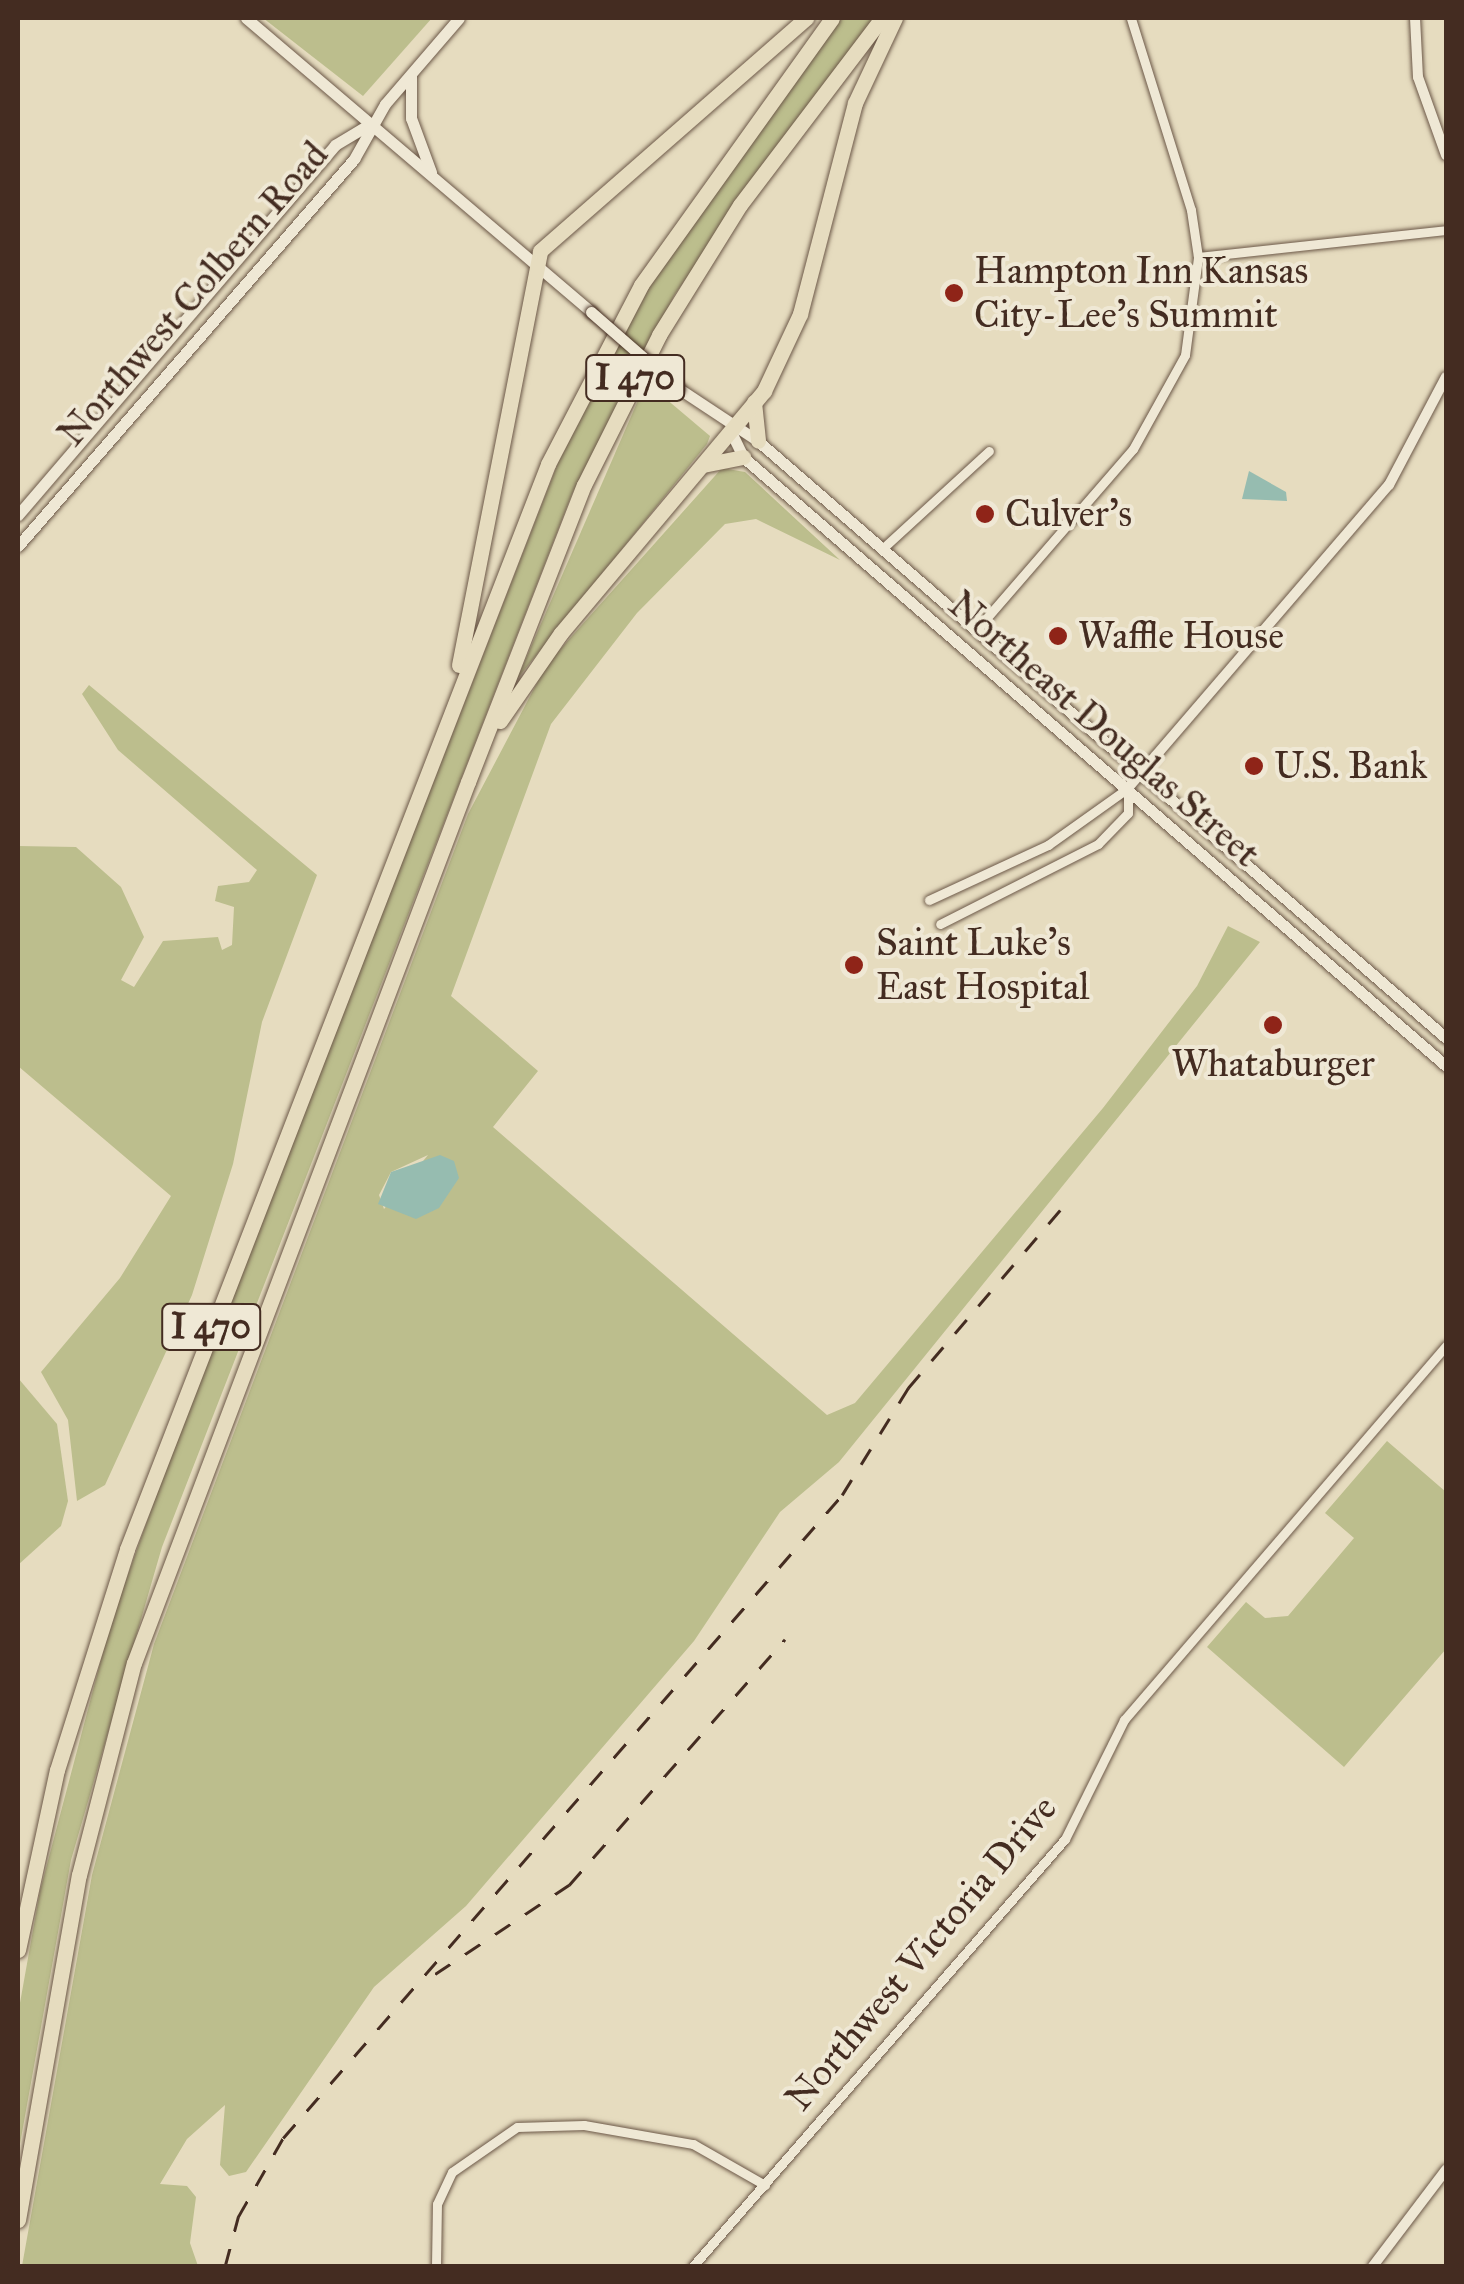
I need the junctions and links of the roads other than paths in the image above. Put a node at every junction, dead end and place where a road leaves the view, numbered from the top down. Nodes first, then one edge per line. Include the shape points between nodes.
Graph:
1 (246, 18) edge
2 (459, 18) edge
3 (806, 18) edge
4 (832, 18) edge
5 (882, 18) edge
6 (895, 18) edge
7 (1131, 18) edge
8 (1415, 18) edge
9 (412, 73) junction
10 (370, 124) junction
11 (1446, 154) edge
12 (432, 176) junction
13 (1446, 230) edge
14 (1198, 257) junction
15 (535, 264) junction
16 (1446, 377) edge
17 (754, 402) junction
18 (730, 430) junction
19 (758, 441) junction
20 (989, 451) dead end
21 (743, 457) junction
22 (700, 467) junction
23 (18, 515) edge
24 (18, 546) edge
25 (882, 549) junction
26 (977, 629) junction
27 (446, 717) junction
28 (1143, 770) junction
29 (468, 782) junction
30 (1128, 788) junction
31 (928, 900) dead end
32 (940, 924) dead end
33 (1446, 1038) edge
34 (1446, 1066) edge
35 (1446, 1346) edge
36 (18, 1950) edge
37 (1446, 2170) edge
38 (764, 2185) junction
39 (18, 2220) edge
40 (436, 2266) edge
41 (693, 2266) edge
42 (1373, 2266) edge

1 - 10 main road, Northeast Douglas Street
2 - 9 main road, Northwest Colbern Road
3 - 15 highway via 580,208
4 - 27 highway, I 470 via 641,284 548,464
5 - 29 highway, I 470 via 740,205 643,364 584,485
6 - 17 highway via 854,104 800,314
7 - 14 street
8 - 11 street via 1418,78
9 - 10 main road, Northwest Colbern Road
9 - 12 main road via 410,118
10 - 12 main road, Northeast Douglas Street
10 - 23 main road, Northwest Colbern Road via 334,145
10 - 24 main road, Northwest Colbern Road via 354,158
12 - 15 main road, Northeast Douglas Street
13 - 14 street
14 - 26 street via 1185,355 1165,402
15 - 18 main road, Northeast Douglas Street, bridge
15 - 27 highway
16 - 28 street via 1388,486
17 - 18 highway
17 - 19 highway
18 - 19 main road, Northeast Douglas Street
18 - 21 main road, Northeast Douglas Street
18 - 22 highway
19 - 25 main road, Northeast Douglas Street
20 - 25 street
21 - 22 highway
21 - 30 main road, Northeast Douglas Street
22 - 29 highway via 541,658
25 - 26 main road, Northeast Douglas Street
26 - 28 main road, Northeast Douglas Street
27 - 36 highway, I 470 via 126,1548 57,1770
28 - 30 street
28 - 33 main road, Northeast Douglas Street
29 - 39 highway, I 470 via 134,1663 79,1875
30 - 31 street via 1048,845
30 - 32 street via 1128,813 1098,844
30 - 34 main road, Northeast Douglas Street
35 - 38 street, Northwest Victoria Drive via 1124,1720 1066,1839
37 - 42 street
38 - 40 street via 693,2144 584,2125 516,2127 452,2172 438,2204
38 - 41 street, Northwest Victoria Drive

